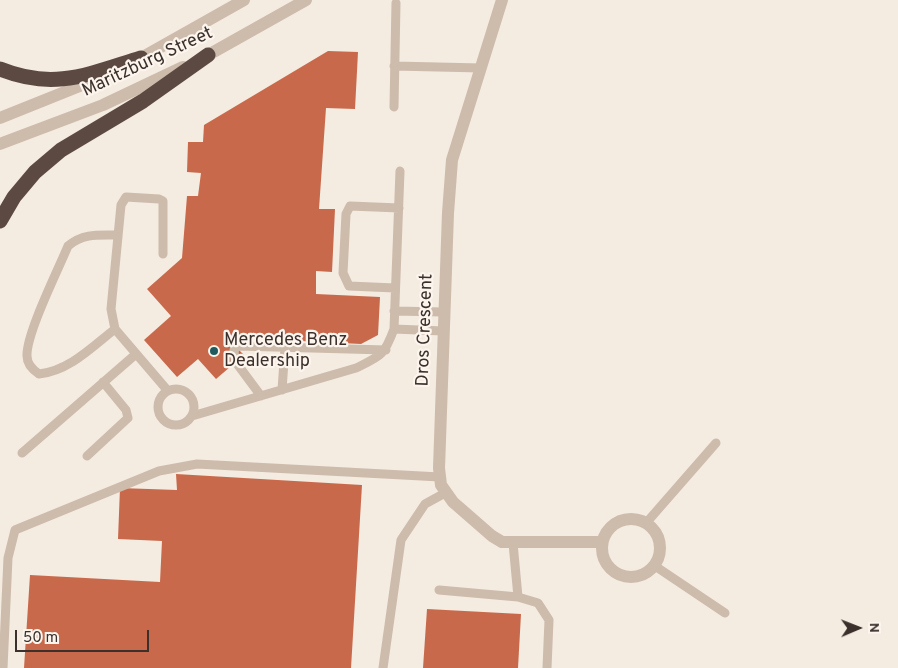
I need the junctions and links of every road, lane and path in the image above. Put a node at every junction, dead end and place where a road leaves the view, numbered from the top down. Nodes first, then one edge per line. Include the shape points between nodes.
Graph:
1 (244, 0) edge
2 (306, 0) edge
3 (502, 0) edge
4 (396, 3) dead end
5 (208, 55) junction
6 (141, 58) junction
7 (394, 66) junction
8 (481, 68) junction
9 (0, 69) edge
10 (394, 107) dead end
11 (0, 118) edge
12 (0, 144) edge
13 (400, 171) dead end
14 (399, 208) junction
15 (0, 221) edge
16 (118, 235) junction
17 (163, 254) dead end
18 (395, 288) junction
19 (394, 311) junction
20 (444, 312) junction
21 (115, 329) junction
22 (394, 329) junction
23 (443, 330) junction
24 (285, 347) junction
25 (386, 350) junction
26 (136, 354) junction
27 (103, 382) junction
28 (282, 390) junction
29 (168, 391) junction
30 (261, 396) junction
31 (192, 416) junction
32 (716, 443) dead end
33 (22, 453) dead end
34 (87, 456) dead end
35 (440, 477) junction
36 (445, 493) junction
37 (647, 522) junction
38 (602, 542) junction
39 (513, 543) junction
40 (655, 566) junction
41 (439, 590) dead end
42 (518, 597) junction
43 (725, 613) dead end
44 (3, 668) edge
45 (383, 668) edge
46 (547, 668) edge

1 - 6 street, Maritzburg Street
2 - 5 street, Maritzburg Street
3 - 8 street, Dros Crescent
4 - 7 lane
5 - 12 street, Maritzburg Street via 103,105
5 - 15 highway via 158,92 61,150 35,172 14,197
6 - 9 highway via 61,80 36,80
6 - 11 street, Maritzburg Street
7 - 8 lane
7 - 10 lane
8 - 20 street, Dros Crescent via 452,160
13 - 14 lane
14 - 18 lane
14 - 18 lane via 350,206 346,214 343,272 349,286
16 - 17 lane via 121,205 126,197 159,199 164,204
16 - 21 lane via 111,309
16 - 21 lane via 77,238 68,246 31,336 27,356 31,368 39,374 52,373 68,365
18 - 19 lane
19 - 20 lane
19 - 22 lane
20 - 23 street, Dros Crescent
21 - 26 lane
22 - 23 lane
22 - 25 lane
23 - 35 street, Dros Crescent
24 - 25 lane
24 - 28 lane
24 - 30 lane via 238,346 234,350 235,361
25 - 28 lane via 356,368
26 - 27 lane
26 - 29 lane
27 - 33 lane
27 - 34 lane via 126,410 128,418
28 - 30 lane
29 - 31 lane via 183,390 189,395 194,406
29 - 31 lane via 159,402 161,417 174,425 181,425
30 - 31 lane
32 - 37 lane
35 - 36 street, Dros Crescent
35 - 44 lane via 197,464 159,471 15,530 8,558
36 - 39 street via 492,536 502,542
36 - 45 lane via 425,504 401,540
37 - 38 street via 633,518 619,521 608,530
37 - 40 street via 660,542
38 - 39 street
38 - 40 street via 602,556 620,575 632,578
39 - 42 lane
40 - 43 lane
41 - 42 lane
42 - 46 lane via 538,602 549,620

